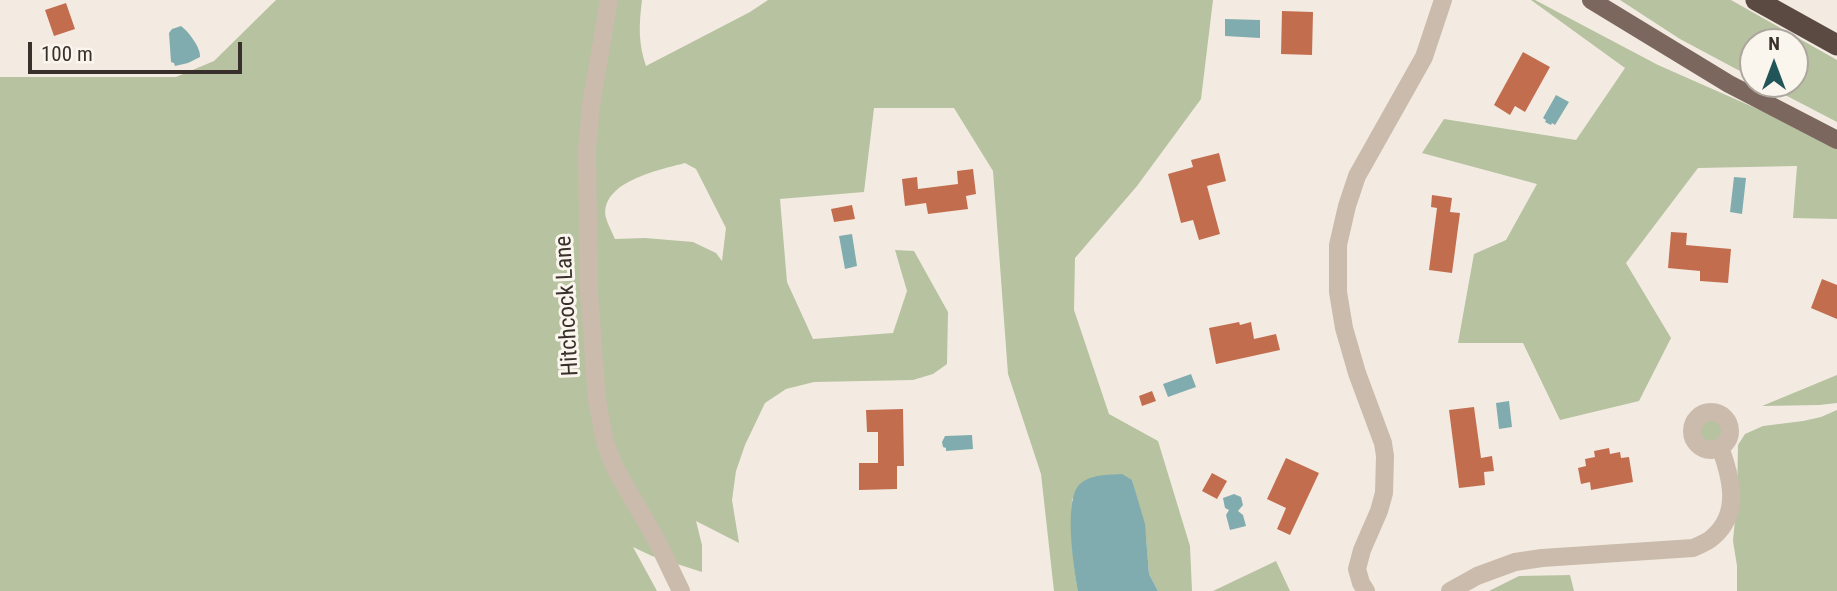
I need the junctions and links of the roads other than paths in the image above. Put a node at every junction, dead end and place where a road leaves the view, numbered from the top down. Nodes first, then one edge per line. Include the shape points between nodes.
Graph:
1 (609, 0) edge
2 (1443, 0) edge
3 (1591, 0) edge
4 (1756, 0) edge
5 (1837, 45) edge
6 (1837, 140) edge
7 (1720, 447) dead end
8 (681, 591) edge
9 (1366, 591) edge
10 (1450, 591) edge

1 - 8 street, Hitchcock Lane via 587,150 589,293 597,400 615,468
2 - 9 street via 1424,57 1357,176 1338,245 1344,328 1385,456 1384,493 1357,569
3 - 6 main road via 1729,84
4 - 5 highway
7 - 10 street via 1731,477 1731,501 1727,520 1711,539 1693,548 1515,562

